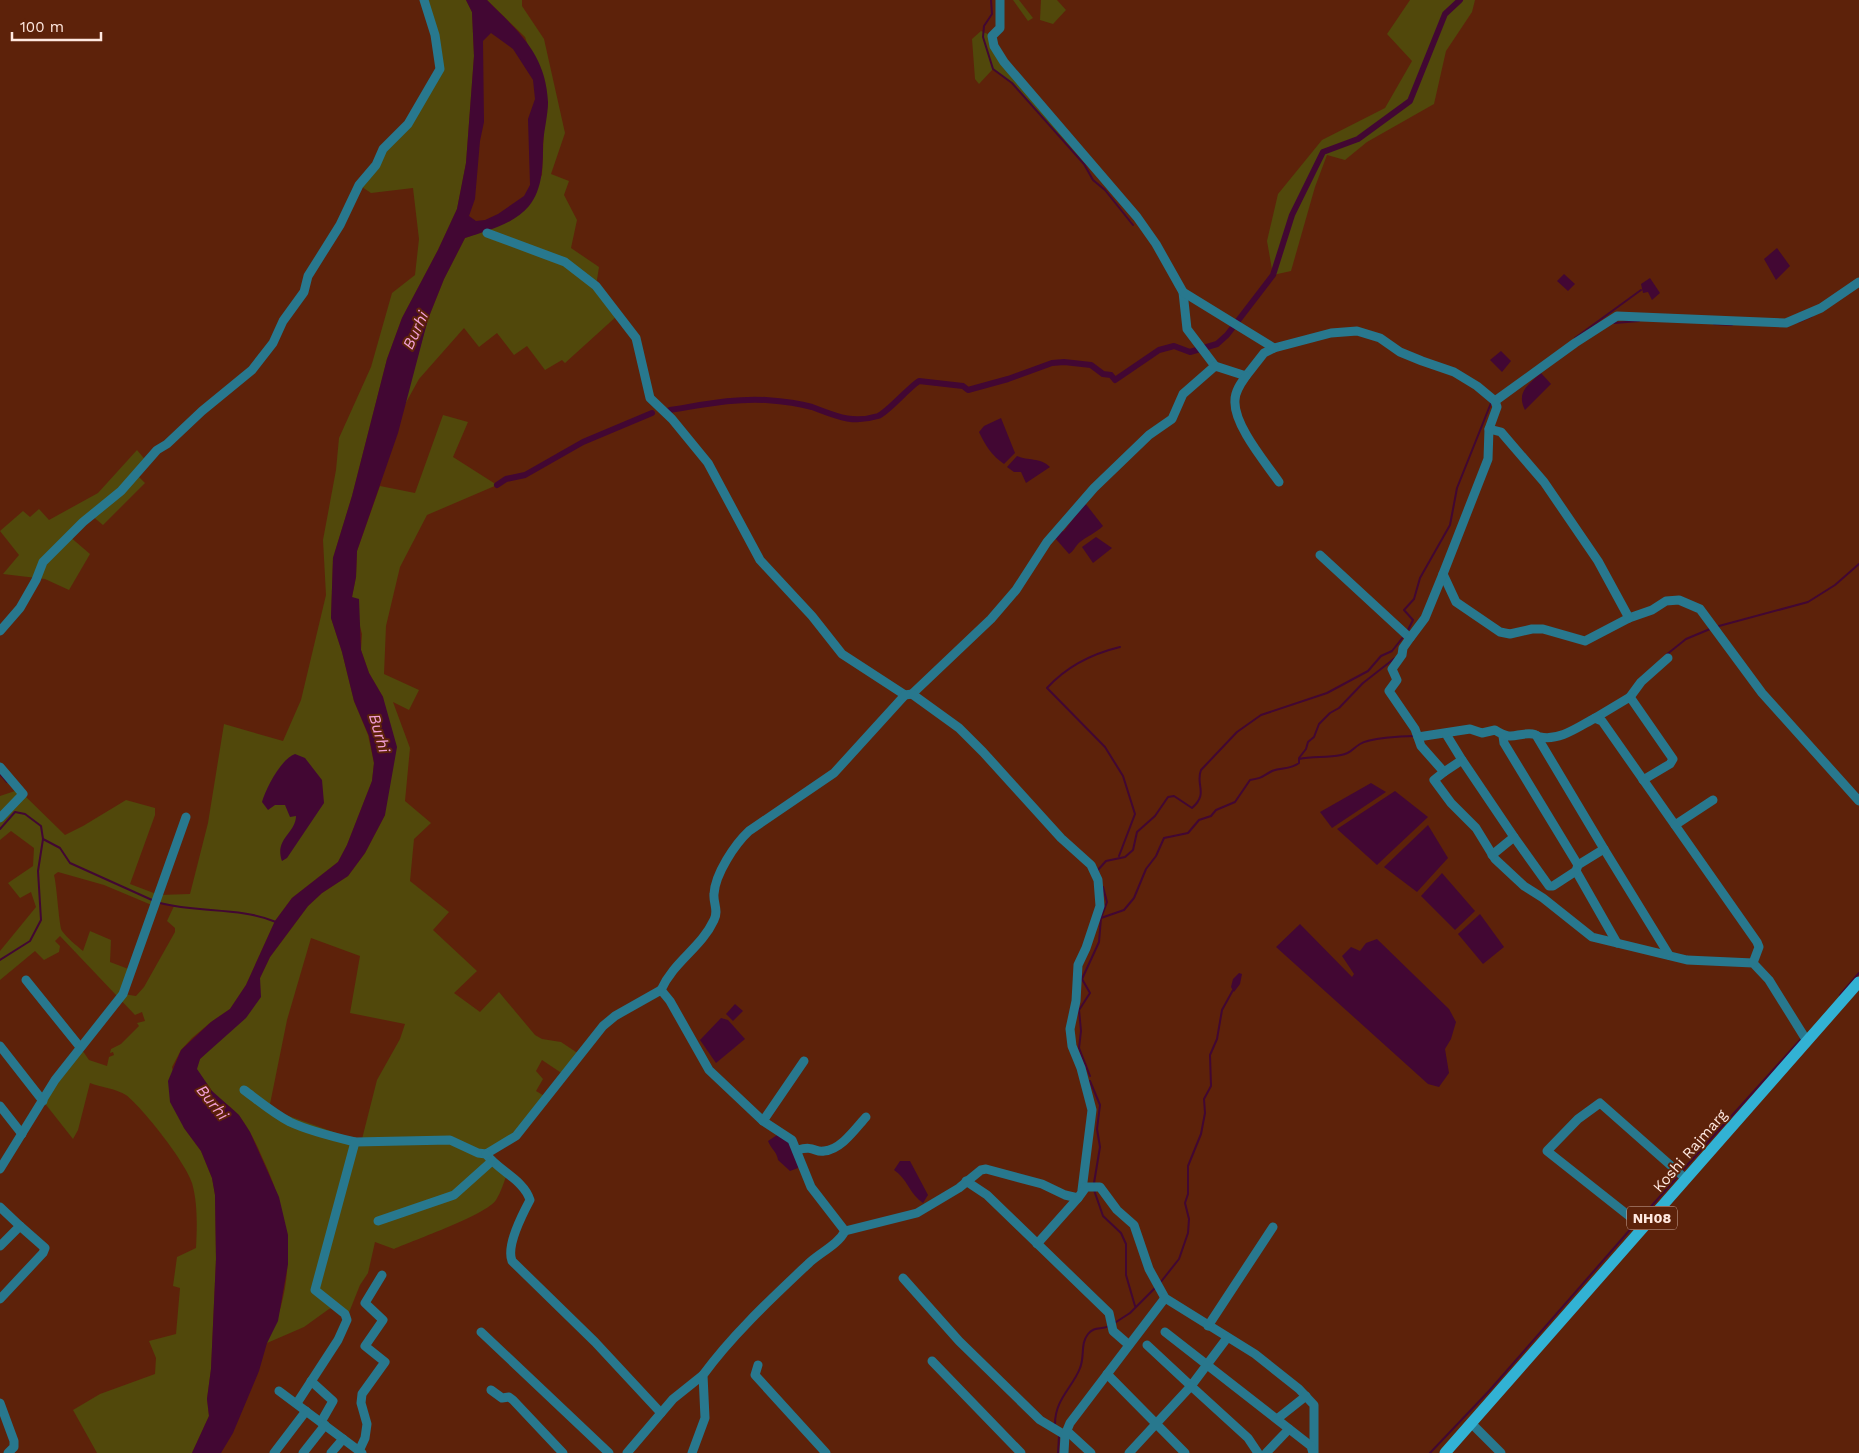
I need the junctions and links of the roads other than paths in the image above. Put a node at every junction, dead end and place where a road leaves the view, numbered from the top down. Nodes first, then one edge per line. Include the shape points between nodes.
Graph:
1 (424, 0) edge
2 (1000, 0) edge
3 (487, 233) dead end
4 (1859, 282) edge
5 (1183, 292) junction
6 (1274, 348) junction
7 (1215, 366) junction
8 (1246, 376) junction
9 (1495, 401) junction
10 (1489, 429) junction
11 (1279, 482) dead end
12 (1320, 555) dead end
13 (1443, 574) junction
14 (1629, 618) junction
15 (0, 631) edge
16 (1407, 635) junction
17 (1668, 658) dead end
18 (908, 695) junction
19 (1630, 697) junction
20 (1595, 718) junction
21 (1446, 734) junction
22 (1504, 736) junction
23 (1536, 736) junction
24 (1418, 738) junction
25 (1462, 760) junction
26 (0, 767) edge
27 (1444, 772) junction
28 (1643, 780) junction
29 (1713, 800) dead end
30 (1859, 801) edge
31 (186, 817) dead end
32 (0, 818) edge
33 (1675, 826) junction
34 (1514, 837) junction
35 (1604, 849) junction
36 (1492, 855) junction
37 (1577, 868) junction
38 (1617, 943) junction
39 (1669, 955) junction
40 (1753, 962) junction
41 (26, 980) dead end
42 (1858, 986) edge
43 (661, 990) junction
44 (1807, 1041) junction
45 (0, 1046) edge
46 (80, 1048) junction
47 (804, 1061) dead end
48 (244, 1090) dead end
49 (43, 1101) junction
50 (0, 1106) edge
51 (866, 1116) dead end
52 (763, 1121) junction
53 (22, 1134) junction
54 (354, 1142) junction
55 (798, 1150) junction
56 (489, 1157) junction
57 (0, 1169) edge
58 (1686, 1179) junction
59 (966, 1182) junction
60 (1086, 1190) junction
61 (0, 1207) edge
62 (378, 1221) dead end
63 (20, 1226) junction
64 (1273, 1227) dead end
65 (1643, 1227) junction
66 (845, 1231) junction
67 (1037, 1244) junction
68 (0, 1246) edge
69 (382, 1275) dead end
70 (903, 1278) dead end
71 (1165, 1298) junction
72 (0, 1299) edge
73 (1208, 1326) junction
74 (481, 1332) dead end
75 (1165, 1332) dead end
76 (1227, 1338) junction
77 (1129, 1345) junction
78 (1147, 1345) dead end
79 (932, 1361) dead end
80 (758, 1365) dead end
81 (1207, 1365) junction
82 (1107, 1374) junction
83 (703, 1375) junction
84 (311, 1381) junction
85 (1191, 1386) junction
86 (491, 1390) dead end
87 (279, 1391) dead end
88 (1306, 1396) junction
89 (0, 1403) edge
90 (297, 1403) junction
91 (306, 1411) junction
92 (661, 1413) junction
93 (1277, 1419) junction
94 (323, 1423) junction
95 (1157, 1424) junction
96 (1472, 1424) junction
97 (1289, 1429) junction
98 (1062, 1432) junction
99 (343, 1439) junction
100 (361, 1452) edge
101 (8, 1453) edge
102 (274, 1453) edge
103 (303, 1453) edge
104 (330, 1453) edge
105 (563, 1453) edge
106 (609, 1453) edge
107 (627, 1453) edge
108 (692, 1453) edge
109 (826, 1453) edge
110 (1021, 1453) edge
111 (1064, 1453) edge
112 (1091, 1453) edge
113 (1129, 1453) edge
114 (1185, 1453) edge
115 (1258, 1453) edge
116 (1266, 1453) edge
117 (1313, 1453) edge
118 (1445, 1453) edge
119 (1501, 1453) edge

1 - 15 street via 435,35 440,69 408,124 383,148 376,166 359,185 340,225 308,276 304,292 283,321 273,343 252,370 157,450 122,491 83,522 43,562 20,608
2 - 5 street via 1000,28 992,36 1004,62 1137,217
3 - 18 street via 564,262 596,286 636,338 650,398 708,463 760,560 842,654
4 - 9 street via 1821,308 1786,323 1617,316 1575,342
5 - 6 street
5 - 7 street via 1187,329
6 - 8 street via 1264,353
6 - 9 street via 1331,333 1366,333 1422,361 1454,372
7 - 8 street
7 - 18 street via 1183,394 1172,419 1150,435 1094,488 1047,542 1016,590 991,619
8 - 11 street via 1234,401 1238,418
9 - 10 street via 1497,408
10 - 13 street via 1488,459
10 - 14 street via 1501,432 1544,482 1598,561
12 - 16 street
13 - 14 street via 1456,602 1500,632 1510,634 1532,628 1543,629 1585,641
13 - 16 street via 1425,618
14 - 30 street via 1666,601 1679,600 1700,609 1762,693
16 - 24 street via 1402,655 1392,669 1397,680 1389,691
17 - 19 street via 1641,682
18 - 43 street via 834,773 737,842 714,890 714,922 695,948 671,970
18 - 60 street via 959,728 1056,833 1092,865 1098,880 1100,906 1078,966 1070,1028 1072,1046 1092,1110
19 - 20 street
19 - 28 street via 1673,759
20 - 23 street via 1559,737
20 - 28 street via 1602,721
21 - 22 street via 1470,729 1482,732 1495,730
21 - 24 street
21 - 25 street
22 - 23 street
22 - 37 street via 1504,742
23 - 35 street
24 - 27 street
25 - 27 street
25 - 34 street
26 - 32 street via 23,794
27 - 36 street via 1434,780 1476,828
28 - 33 street
29 - 33 street
31 - 46 street via 123,994
33 - 40 street via 1757,942 1759,947
34 - 36 street
34 - 37 street via 1549,886 1554,886
35 - 37 street
35 - 39 street
36 - 38 street via 1524,886 1592,937
37 - 38 street
38 - 39 street
39 - 40 street via 1687,960
40 - 44 street via 1769,980
41 - 46 street
42 - 44 main road, Koshi Rajmarg / NH08
43 - 52 street via 709,1070
43 - 56 street via 603,1026 516,1136
44 - 58 main road, Koshi Rajmarg / NH08
45 - 49 street
46 - 49 street
47 - 52 street
48 - 54 street via 291,1122
49 - 53 street
50 - 53 street
51 - 55 street via 849,1136 832,1149 821,1151 810,1147
52 - 55 street via 790,1137
53 - 57 street
54 - 56 street via 450,1140
54 - 84 street via 315,1290 345,1314 347,1320
55 - 66 street via 811,1187
56 - 62 street via 454,1195
56 - 92 street via 522,1186 530,1200 515,1234 510,1253 512,1261
58 - 65 main road, Koshi Rajmarg / NH08
58 - 65 street via 1600,1103 1578,1119 1548,1150
59 - 60 street via 986,1169 1042,1184 1065,1195
59 - 66 street via 917,1213
59 - 67 street via 987,1195
60 - 67 street
60 - 71 street via 1104,1190 1117,1210 1134,1225 1149,1269
61 - 63 street
63 - 68 street
63 - 72 street via 45,1248
64 - 73 street
65 - 96 main road, Koshi Rajmarg / NH08
66 - 83 street via 839,1240 823,1250 778,1293 721,1351
67 - 77 street via 1109,1313 1113,1331
69 - 100 street via 365,1303 383,1320 365,1346 385,1362 362,1394 367,1424
70 - 98 street via 959,1342 1040,1420
71 - 73 street
71 - 77 street
73 - 76 street
74 - 106 street
75 - 81 street
76 - 81 street
76 - 88 street via 1272,1367
77 - 82 street
78 - 85 street
79 - 110 street
80 - 109 street via 755,1375
81 - 85 street
81 - 93 street
82 - 95 street
82 - 98 street
83 - 92 street
83 - 108 street via 705,1418
84 - 90 street
84 - 94 street via 332,1401
85 - 95 street
85 - 115 street via 1248,1438
86 - 105 street via 502,1398 513,1400
87 - 90 street
88 - 93 street
88 - 117 street via 1314,1405
89 - 101 street via 14,1441 14,1447
90 - 91 street
91 - 94 street
91 - 102 street
92 - 107 street
93 - 97 street
94 - 99 street
94 - 103 street
95 - 113 street
95 - 114 street
96 - 118 main road, Koshi Rajmarg / NH08
96 - 119 street
97 - 116 street
97 - 117 street via 1311,1446
98 - 111 street
98 - 112 street
99 - 100 street
99 - 104 street

